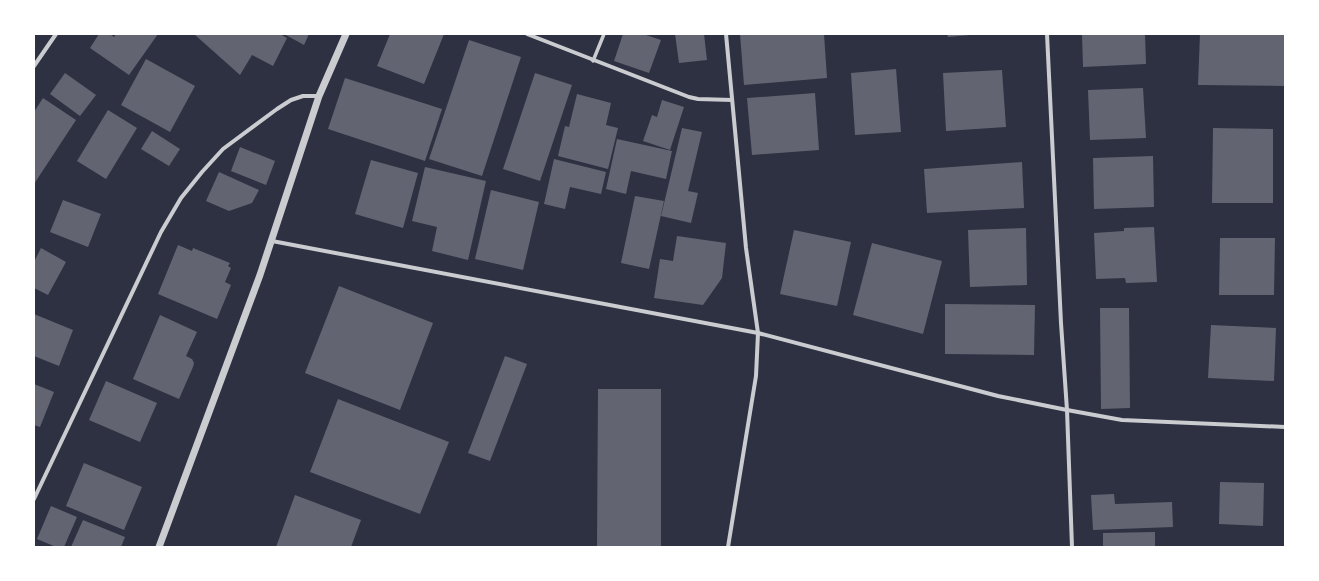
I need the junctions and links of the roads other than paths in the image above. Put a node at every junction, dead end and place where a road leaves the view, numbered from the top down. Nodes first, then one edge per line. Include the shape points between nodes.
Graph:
1 (56, 34) edge
2 (346, 34) edge
3 (528, 34) edge
4 (604, 34) edge
5 (726, 34) edge
6 (1047, 34) edge
7 (593, 60) junction
8 (34, 66) edge
9 (319, 96) junction
10 (732, 100) junction
11 (272, 241) junction
12 (758, 333) junction
13 (1067, 410) junction
14 (1285, 428) edge
15 (34, 499) edge
16 (159, 547) edge
17 (728, 547) edge
18 (1072, 547) edge

1 - 8 street
2 - 9 street
3 - 7 street
4 - 7 street
5 - 10 street
6 - 13 street
7 - 10 street via 689,97
9 - 11 street
9 - 15 street via 303,96 291,100 251,128 223,149 181,198 161,232
10 - 12 street via 746,248
11 - 12 street
11 - 16 street
12 - 13 street via 998,396
12 - 17 street via 756,376
13 - 14 street via 1122,420
13 - 18 street

